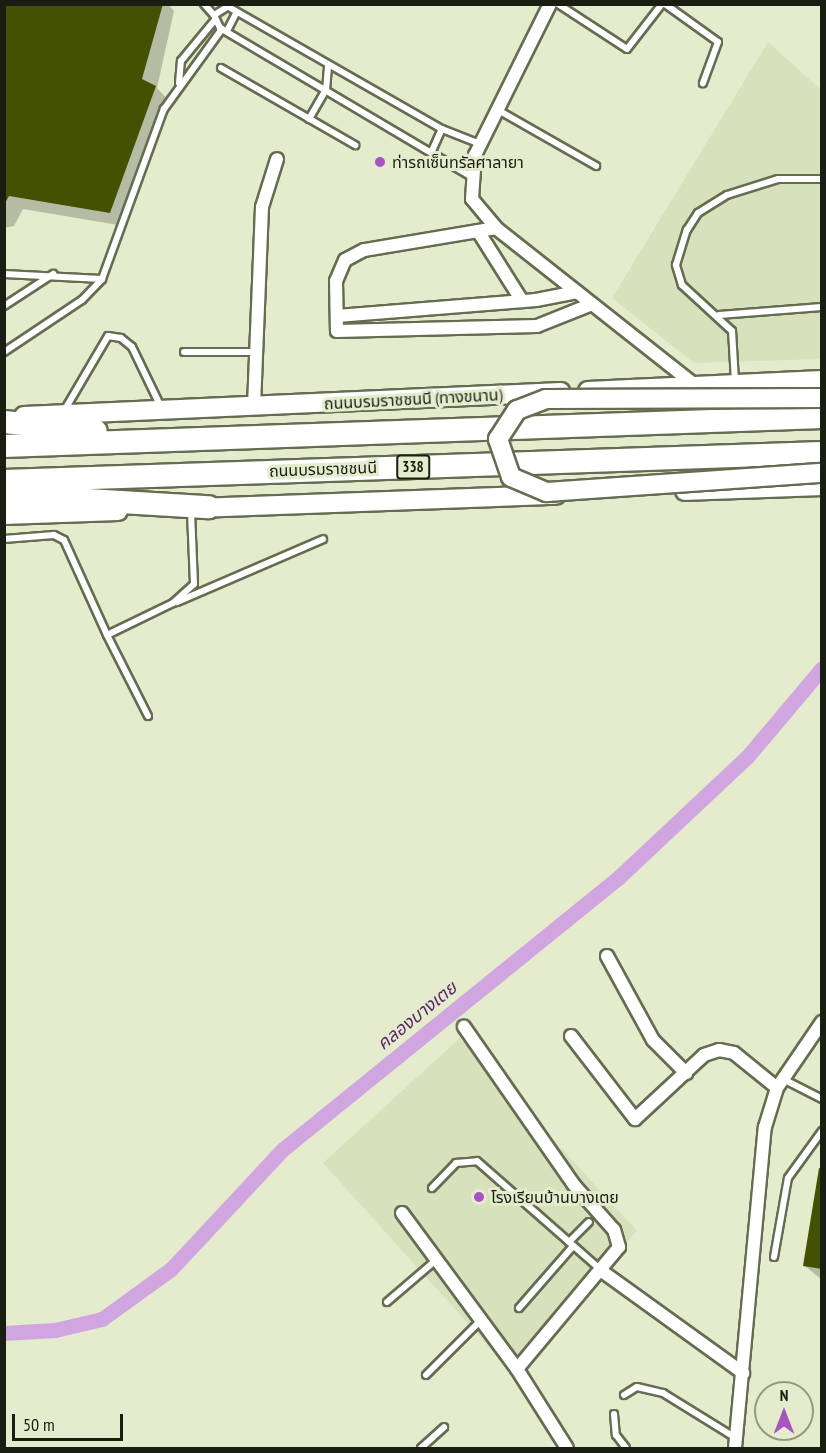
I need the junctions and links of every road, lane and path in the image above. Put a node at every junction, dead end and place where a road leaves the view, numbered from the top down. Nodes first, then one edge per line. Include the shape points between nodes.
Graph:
1 (204, 4) edge
2 (550, 4) edge
3 (558, 4) edge
4 (663, 4) edge
5 (227, 6) edge
6 (235, 15) junction
7 (214, 18) junction
8 (225, 29) junction
9 (328, 65) junction
10 (221, 68) dead end
11 (179, 83) junction
12 (703, 83) dead end
13 (326, 90) junction
14 (498, 110) junction
15 (309, 119) junction
16 (442, 129) junction
17 (480, 144) junction
18 (355, 145) dead end
19 (432, 151) junction
20 (278, 159) dead end
21 (596, 166) dead end
22 (470, 176) junction
23 (822, 179) edge
24 (496, 228) junction
25 (478, 231) junction
26 (4, 274) edge
27 (53, 274) junction
28 (102, 279) junction
29 (577, 292) junction
30 (522, 302) junction
31 (592, 304) junction
32 (4, 306) edge
33 (822, 307) edge
34 (438, 308) junction
35 (719, 315) junction
36 (337, 316) junction
37 (438, 329) junction
38 (4, 352) edge
39 (184, 352) dead end
40 (255, 352) junction
41 (822, 380) edge
42 (735, 384) junction
43 (696, 386) junction
44 (822, 398) edge
45 (254, 406) junction
46 (162, 410) junction
47 (62, 414) junction
48 (4, 417) edge
49 (822, 417) edge
50 (4, 422) edge
51 (174, 439) junction
52 (4, 446) edge
53 (822, 453) edge
54 (822, 473) edge
55 (4, 481) edge
56 (822, 486) edge
57 (4, 495) edge
58 (200, 508) junction
59 (4, 515) edge
60 (4, 539) edge
61 (323, 539) dead end
62 (168, 606) junction
63 (107, 635) junction
64 (148, 716) dead end
65 (607, 956) dead end
66 (822, 1022) edge
67 (464, 1027) dead end
68 (571, 1036) dead end
69 (687, 1073) junction
70 (780, 1084) junction
71 (822, 1099) edge
72 (822, 1131) edge
73 (432, 1188) dead end
74 (402, 1213) dead end
75 (589, 1222) dead end
76 (571, 1244) junction
77 (774, 1257) dead end
78 (435, 1261) junction
79 (603, 1272) junction
80 (387, 1302) dead end
81 (519, 1308) dead end
82 (480, 1321) junction
83 (517, 1369) junction
84 (743, 1373) junction
85 (426, 1375) dead end
86 (624, 1395) dead end
87 (614, 1414) dead end
88 (444, 1427) dead end
89 (736, 1443) edge
90 (421, 1449) edge
91 (567, 1449) edge
92 (626, 1449) edge

1 - 7 lane
2 - 14 street
3 - 4 lane via 627,49
4 - 12 lane via 718,42
5 - 6 lane
5 - 7 lane
6 - 8 lane
6 - 9 lane
7 - 8 lane
7 - 11 lane via 181,61
8 - 11 lane
8 - 13 lane
9 - 13 lane
9 - 16 lane
10 - 15 lane
11 - 28 lane via 159,121
13 - 15 lane
13 - 19 lane
14 - 17 street
14 - 21 lane
15 - 18 lane
16 - 17 lane
16 - 19 lane
17 - 22 street
19 - 22 lane
20 - 40 street via 262,207
22 - 24 street via 472,199
23 - 35 lane via 767,182 698,213 676,265 682,285
24 - 25 street
24 - 29 street
25 - 30 street
25 - 36 street via 353,255 336,281
26 - 27 lane
27 - 28 lane
27 - 32 lane
28 - 38 lane via 82,300
29 - 30 street
29 - 31 street
30 - 34 street
31 - 37 street via 537,326
31 - 43 street
33 - 35 lane
34 - 36 street
34 - 37 street
35 - 42 lane via 736,346
36 - 37 street via 342,333
39 - 40 lane
40 - 45 street
41 - 42 main road, ถนนบรมราชชนนี (ทางขนาน)
42 - 43 main road, ถนนบรมราชชนนี (ทางขนาน)
43 - 45 main road, ถนนบรมราชชนนี (ทางขนาน)
44 - 54 main road, bridge via 546,399 517,410 498,439 511,477 547,492
45 - 46 main road, ถนนบรมราชชนนี (ทางขนาน)
46 - 47 main road, ถนนบรมราชชนนี (ทางขนาน)
46 - 47 lane via 132,347 121,338 108,336
47 - 48 main road, ถนนบรมราชชนนี (ทางขนาน)
49 - 51 highway
50 - 51 highway
51 - 52 highway
53 - 55 highway, ถนนบรมราชชนนี / 338
56 - 58 main road, 338
57 - 58 highway
58 - 59 main road, 338
58 - 62 lane via 194,584
60 - 63 lane via 54,535 64,540
61 - 62 lane
62 - 63 lane
63 - 64 lane
65 - 69 street via 653,1040
66 - 70 street
67 - 79 street via 574,1185 620,1238
68 - 69 street via 635,1119
69 - 70 street via 704,1055 727,1050
70 - 71 lane
70 - 84 street via 765,1127
72 - 77 lane via 788,1178
73 - 76 lane via 456,1163 472,1158
74 - 78 street
75 - 76 lane
76 - 79 lane
76 - 81 lane
78 - 80 lane
78 - 82 street
79 - 83 street
79 - 84 street
82 - 83 street
82 - 85 lane
83 - 91 street
84 - 89 street
86 - 89 lane via 637,1387 663,1393
87 - 92 lane via 616,1435
88 - 90 lane

